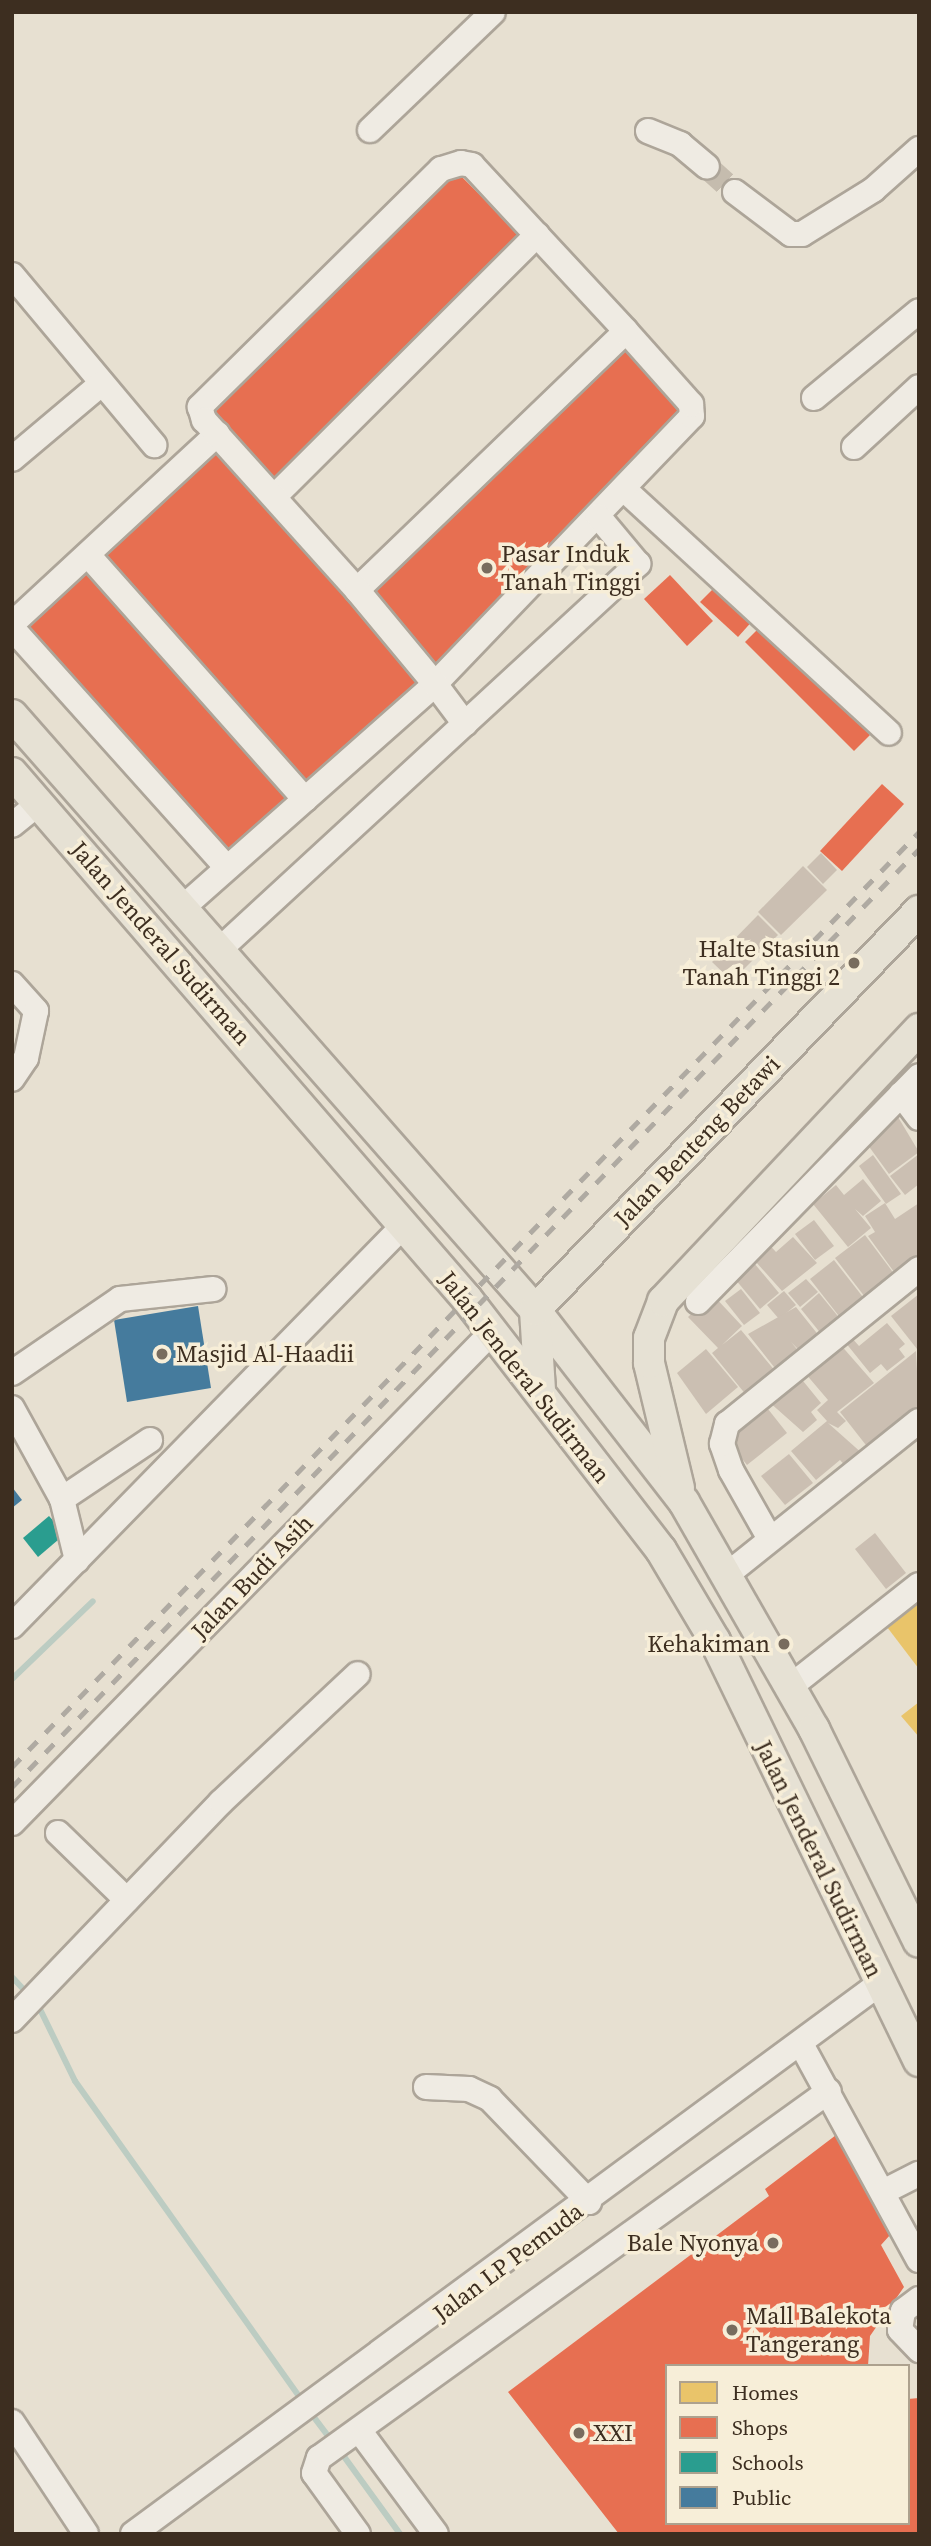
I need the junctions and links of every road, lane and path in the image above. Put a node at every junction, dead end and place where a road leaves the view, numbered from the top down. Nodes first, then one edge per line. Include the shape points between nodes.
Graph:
1 (493, 12) edge
2 (370, 130) dead end
3 (648, 131) dead end
4 (919, 149) edge
5 (707, 167) tunnel mouth
6 (735, 192) tunnel mouth
7 (537, 234) junction
8 (12, 275) edge
9 (919, 311) edge
10 (626, 331) junction
11 (101, 384) junction
12 (919, 387) edge
13 (814, 398) dead end
14 (217, 434) junction
15 (154, 445) dead end
16 (854, 447) dead end
17 (12, 459) edge
18 (626, 491) junction
19 (275, 496) junction
20 (598, 516) junction
21 (88, 555) junction
22 (357, 590) junction
23 (12, 626) edge
24 (435, 684) junction
25 (12, 715) edge
26 (465, 724) junction
27 (889, 733) dead end
28 (12, 773) edge
29 (305, 799) junction
30 (38, 804) junction
31 (12, 825) edge
32 (227, 869) junction
33 (180, 910) junction
34 (919, 911) edge
35 (217, 952) junction
36 (12, 984) edge
37 (919, 1029) edge
38 (919, 1076) edge
39 (12, 1079) edge
40 (901, 1094) junction
41 (919, 1118) edge
42 (404, 1225) junction
43 (919, 1269) edge
44 (214, 1289) dead end
45 (698, 1302) dead end
46 (535, 1310) junction
47 (492, 1331) junction
48 (12, 1373) edge
49 (541, 1394) junction
50 (12, 1408) edge
51 (919, 1421) edge
52 (150, 1440) dead end
53 (661, 1473) junction
54 (62, 1499) junction
55 (623, 1501) junction
56 (684, 1502) junction
57 (769, 1539) junction
58 (77, 1560) junction
59 (729, 1573) junction
60 (919, 1585) edge
61 (12, 1626) edge
62 (358, 1674) dead end
63 (791, 1686) junction
64 (12, 1823) edge
65 (58, 1833) dead end
66 (127, 1900) junction
67 (919, 1942) edge
68 (879, 1984) junction
69 (12, 2020) edge
70 (801, 2044) junction
71 (919, 2061) edge
72 (426, 2087) dead end
73 (829, 2091) junction
74 (919, 2174) edge
75 (885, 2191) junction
76 (589, 2202) junction
77 (919, 2260) edge
78 (919, 2299) edge
79 (919, 2350) edge
80 (12, 2422) edge
81 (356, 2433) junction
82 (86, 2534) edge
83 (133, 2534) edge
84 (358, 2534) edge
85 (436, 2534) edge

1 - 2 street
3 - 5 street via 680,144
4 - 6 street via 873,190 802,234 791,234
7 - 10 street
7 - 14 street via 472,165 441,169 201,403 201,416
7 - 19 street
8 - 11 street
9 - 13 street
10 - 18 street via 694,408 688,423
10 - 22 street
11 - 15 street
11 - 17 street
12 - 16 street
14 - 19 street
14 - 21 street
18 - 20 street
18 - 27 street
19 - 22 street
20 - 24 street
20 - 26 street via 638,564
21 - 23 street
21 - 29 street
22 - 24 street
23 - 32 street
24 - 26 street
24 - 29 street
25 - 33 main road, Jalan Jenderal Sudirman
26 - 35 street
28 - 30 main road, Jalan Jenderal Sudirman
29 - 32 street
30 - 31 street
30 - 42 main road, Jalan Jenderal Sudirman
32 - 33 street
33 - 35 main road, Jalan Jenderal Sudirman
34 - 46 main road, Jalan Benteng Betawi
35 - 46 main road, Jalan Jenderal Sudirman
36 - 39 street via 36,1011 26,1058
37 - 56 main road via 663,1301 653,1320 649,1363
38 - 40 street
40 - 41 street
40 - 45 street
42 - 47 main road, Jalan Jenderal Sudirman
42 - 58 street
43 - 57 street via 727,1424 722,1444
44 - 48 street via 120,1299
46 - 49 main road
46 - 53 main road, Jalan Jenderal Sudirman
47 - 49 main road, Jalan Jenderal Sudirman
47 - 64 street, Jalan Budi Asih
49 - 55 main road, Jalan Jenderal Sudirman
50 - 54 street
51 - 57 street
52 - 54 street
53 - 55 main road
53 - 56 main road, Jalan Jenderal Sudirman
54 - 58 street
55 - 68 main road, Jalan Jenderal Sudirman via 715,1641
56 - 59 main road, Jalan Jenderal Sudirman
57 - 59 street
58 - 61 street
59 - 63 main road, Jalan Jenderal Sudirman
60 - 63 street
62 - 66 street
63 - 67 main road, Jalan Jenderal Sudirman
65 - 66 street
66 - 69 street
68 - 70 street, Jalan LP Pemuda
68 - 71 main road, Jalan Jenderal Sudirman
70 - 73 street
70 - 76 street, Jalan LP Pemuda
72 - 76 street via 469,2089 490,2099
73 - 75 street
73 - 81 street
74 - 75 street
75 - 77 street
76 - 83 street, Jalan LP Pemuda
78 - 79 street via 903,2311 900,2330
80 - 82 street
81 - 84 street via 319,2458 314,2473
81 - 85 street

